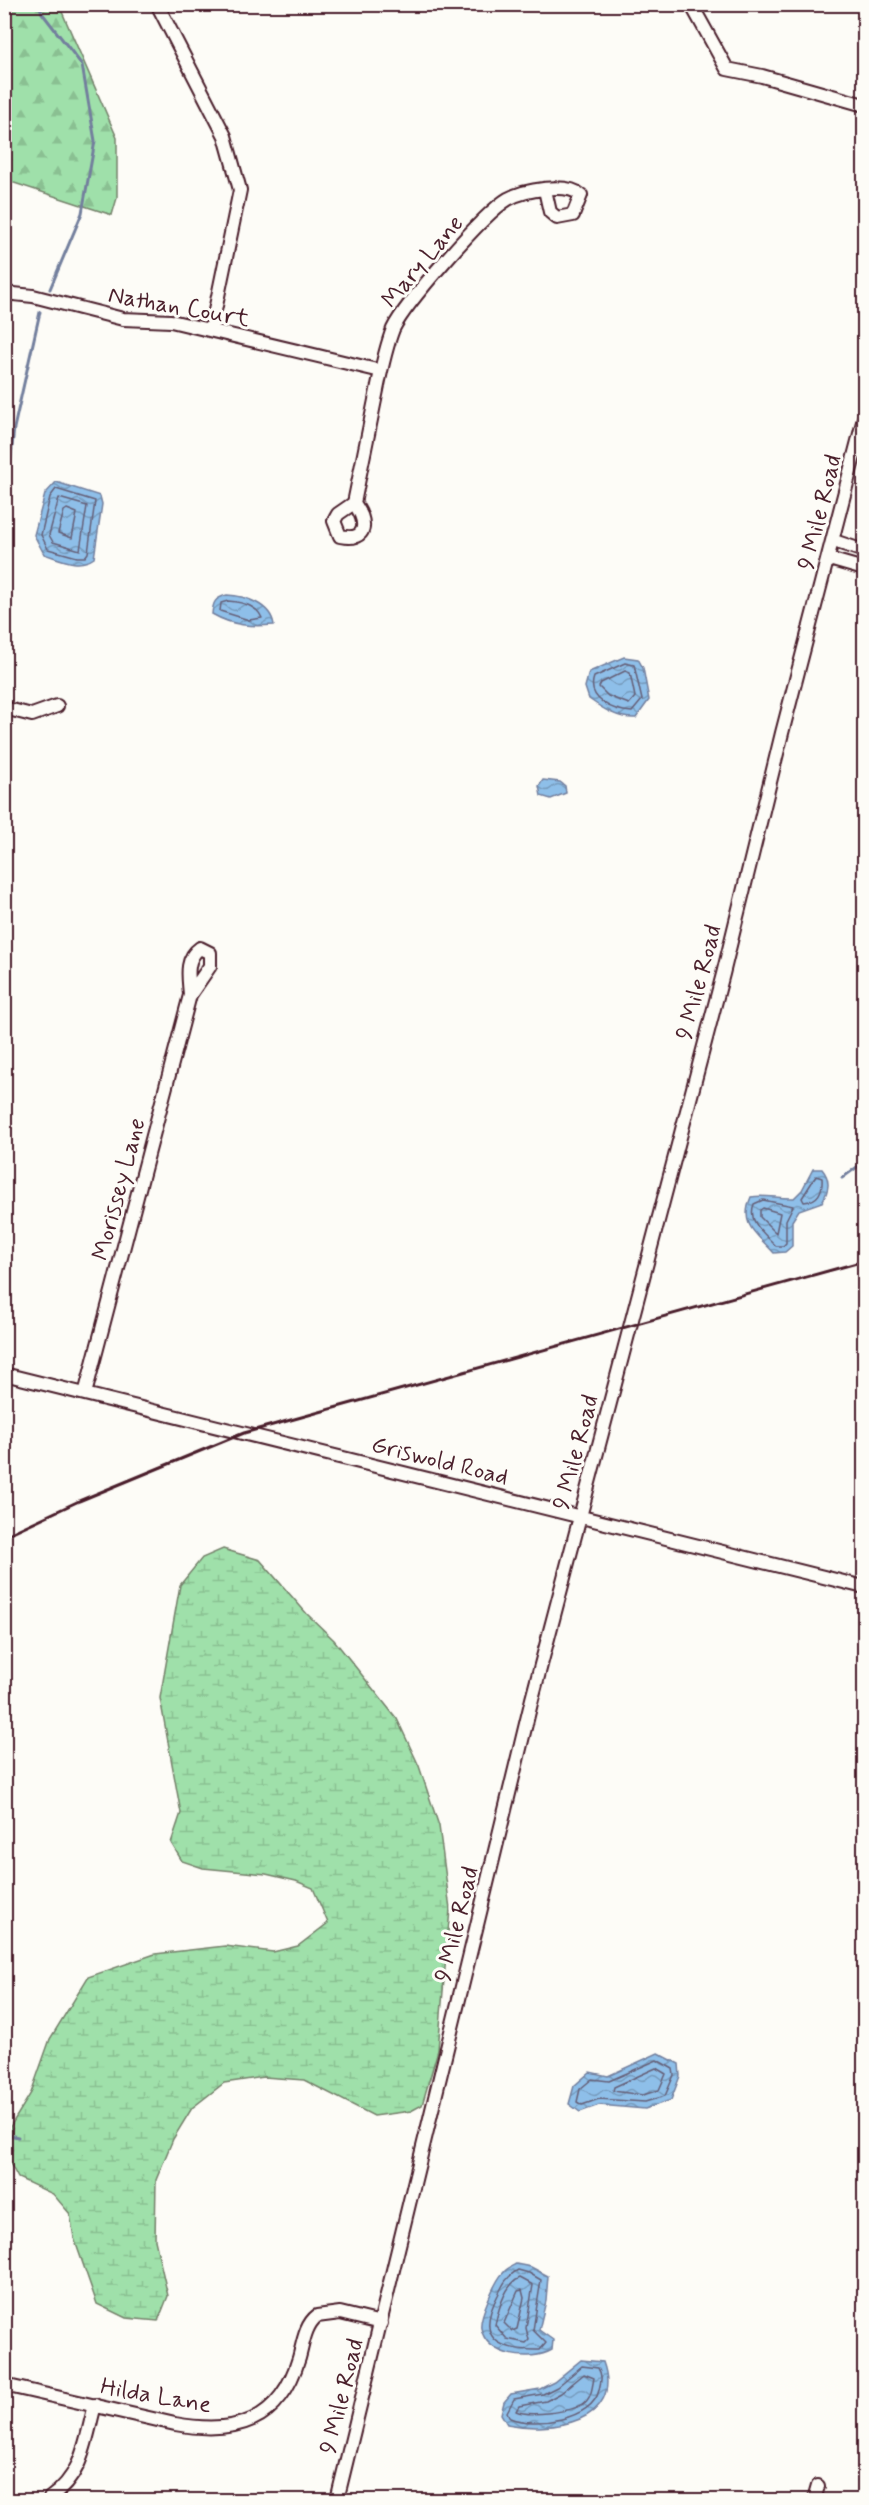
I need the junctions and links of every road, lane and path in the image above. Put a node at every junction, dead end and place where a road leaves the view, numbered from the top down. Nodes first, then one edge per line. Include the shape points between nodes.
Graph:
1 (157, 4) edge
2 (691, 4) edge
3 (864, 105) edge
4 (544, 190) dead end
5 (4, 293) edge
6 (211, 330) junction
7 (381, 371) junction
8 (864, 418) edge
9 (354, 503) dead end
10 (834, 541) junction
11 (864, 550) edge
12 (829, 559) junction
13 (864, 568) edge
14 (57, 706) dead end
15 (4, 708) edge
16 (190, 995) dead end
17 (4, 1374) edge
18 (85, 1394) junction
19 (579, 1516) junction
20 (864, 1587) edge
21 (381, 2323) junction
22 (4, 2385) edge
23 (95, 2405) junction
24 (818, 2486) dead end
25 (50, 2498) dead end
26 (337, 2500) edge
27 (814, 2500) edge

1 - 6 street via 225,136 240,190
2 - 3 street via 727,69
4 - 7 street, Mary Lane via 508,199 423,286 398,319
5 - 6 street, Nathan Court via 33,296 123,319 171,321
6 - 7 street, Nathan Court
7 - 9 street, Mary Lane
8 - 10 street, 9 Mile Road
10 - 11 street
10 - 12 street, 9 Mile Road
12 - 13 street
12 - 19 street, 9 Mile Road
14 - 15 street via 32,715
16 - 18 street, Morissey Lane
17 - 18 street, Griswold Road
18 - 19 street, Griswold Road
19 - 20 street, Griswold Road
19 - 21 street, 9 Mile Road
21 - 23 street, Hilda Lane via 332,2312 317,2316 308,2326 290,2384 277,2403 257,2418 232,2427 198,2428
21 - 26 street, 9 Mile Road
22 - 23 street, Hilda Lane
23 - 25 street via 77,2470 65,2487
24 - 27 street

